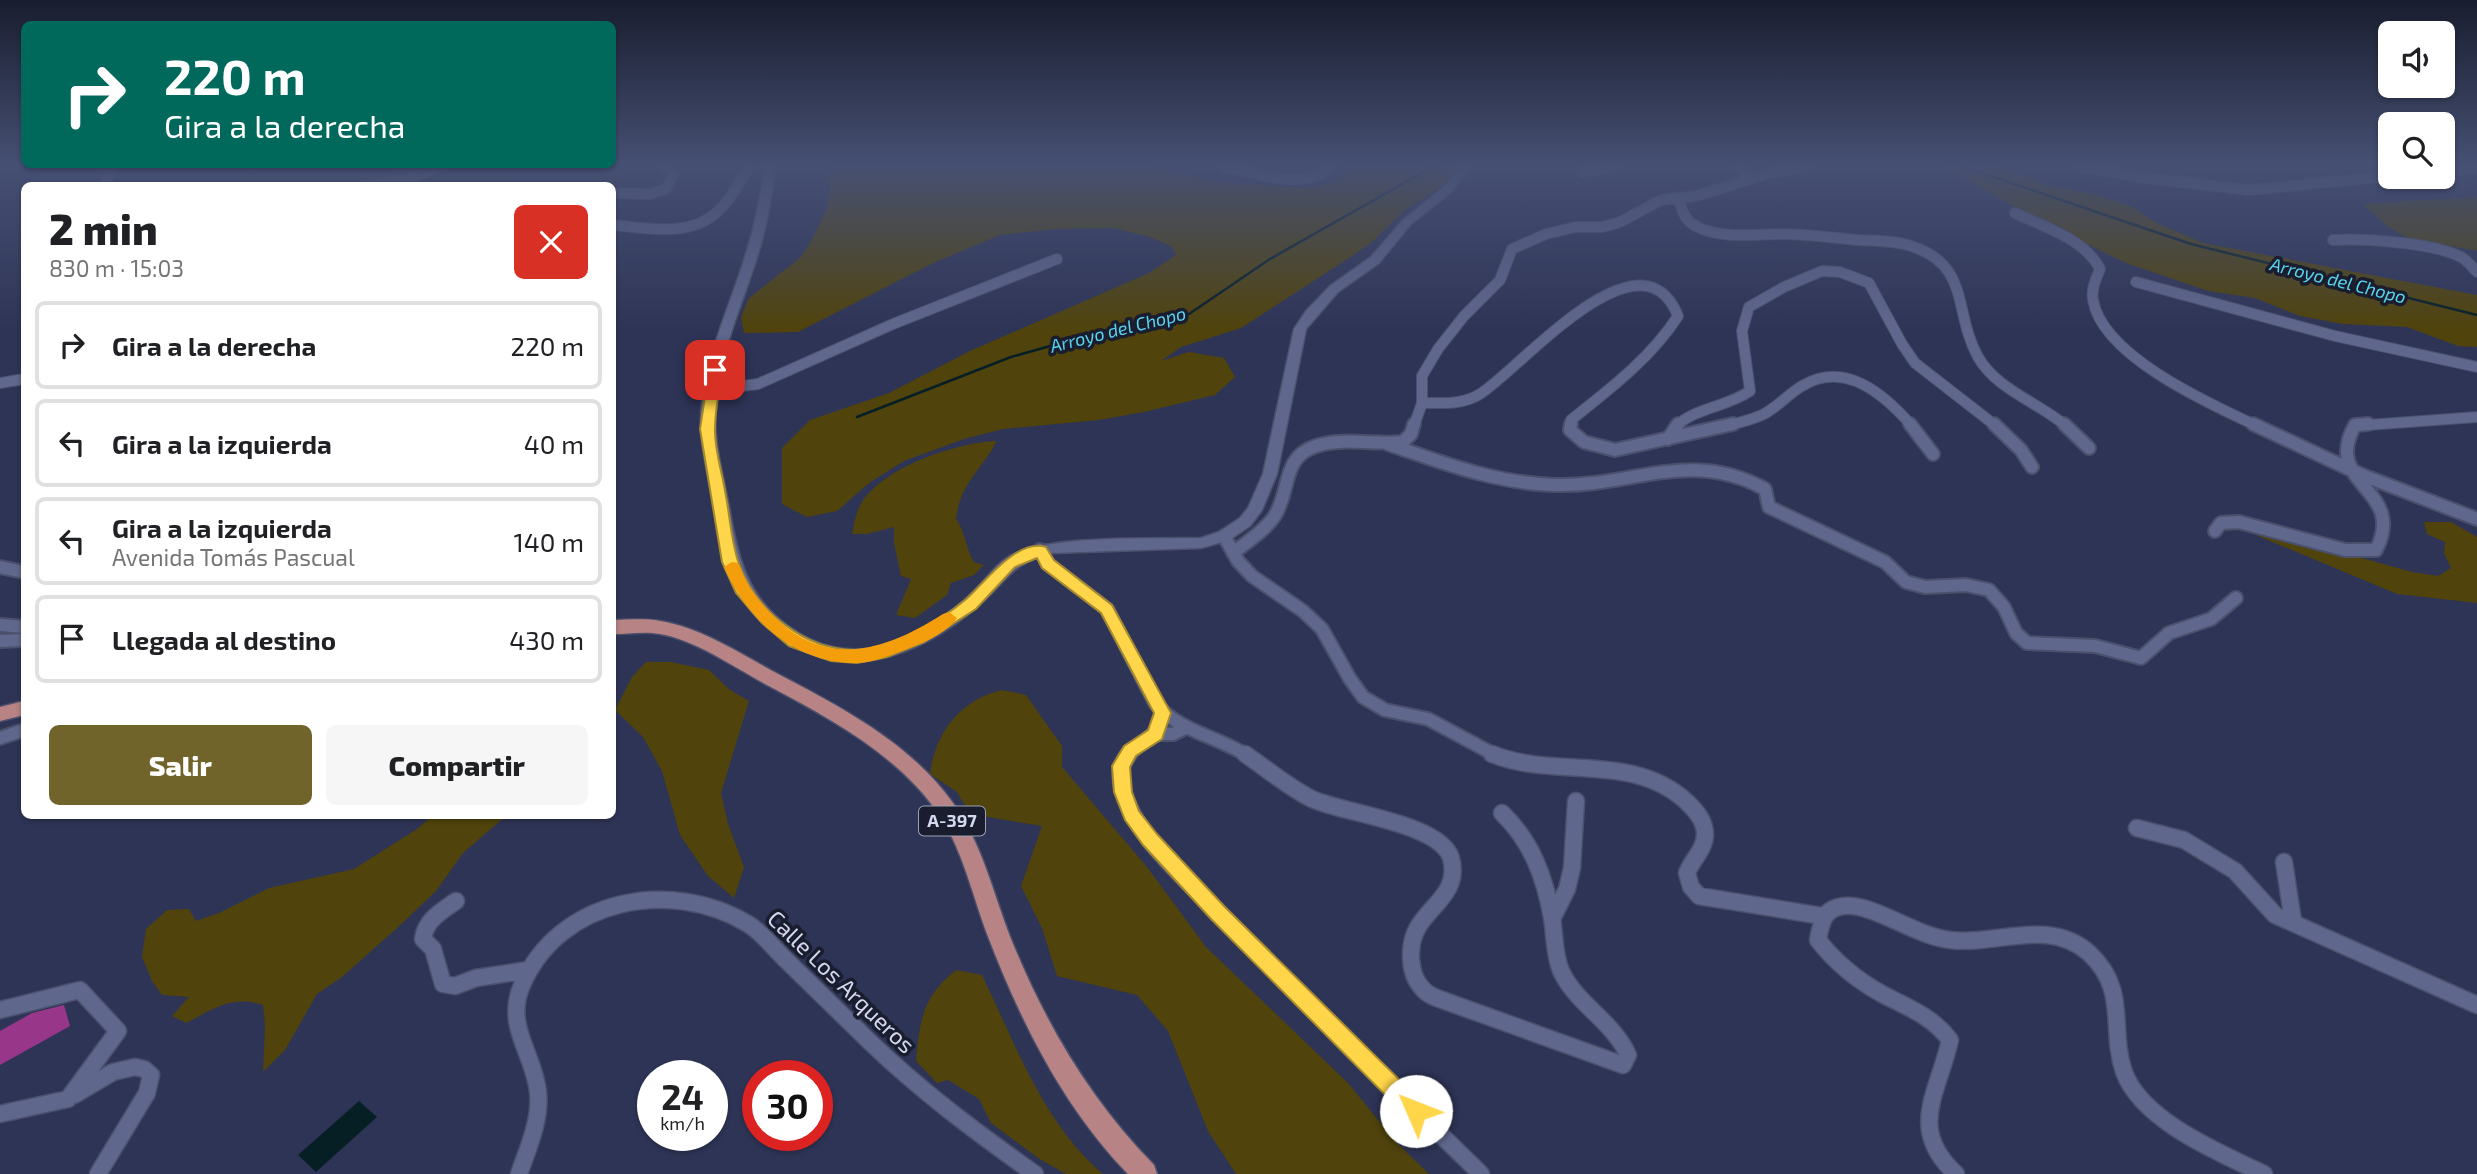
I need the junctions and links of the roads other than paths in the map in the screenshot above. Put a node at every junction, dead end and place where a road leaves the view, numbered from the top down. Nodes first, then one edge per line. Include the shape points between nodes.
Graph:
1 (703, 221) edge
2 (761, 221) edge
3 (1409, 221) edge
4 (1622, 221) edge
5 (1688, 221) edge
6 (2030, 221) edge
7 (616, 225) edge
8 (2333, 240) dead end
9 (1057, 259) dead end
10 (2477, 272) edge
11 (2136, 282) dead end
12 (2477, 367) edge
13 (21, 380) edge
14 (0, 383) edge
15 (712, 390) junction
16 (1422, 403) junction
17 (2477, 417) edge
18 (1668, 439) junction
19 (1388, 444) junction
20 (2089, 448) dead end
21 (1933, 454) dead end
22 (2032, 467) dead end
23 (2354, 471) junction
24 (2477, 519) edge
25 (2214, 531) dead end
26 (1224, 536) junction
27 (1040, 551) junction
28 (1233, 553) junction
29 (0, 567) edge
30 (21, 571) edge
31 (2236, 598) dead end
32 (0, 625) edge
33 (21, 627) edge
34 (616, 627) edge
35 (21, 640) edge
36 (0, 641) edge
37 (21, 709) edge
38 (1162, 713) junction
39 (0, 714) edge
40 (1183, 729) junction
41 (21, 731) edge
42 (1156, 734) junction
43 (0, 738) edge
44 (1576, 802) dead end
45 (1502, 813) dead end
46 (2137, 828) dead end
47 (2284, 862) dead end
48 (457, 901) dead end
49 (1822, 916) junction
50 (1552, 919) junction
51 (2293, 921) junction
52 (528, 970) junction
53 (2477, 1005) edge
54 (0, 1010) edge
55 (68, 1099) junction
56 (0, 1114) edge
57 (98, 1174) edge
58 (519, 1174) edge
59 (1035, 1174) edge
60 (1145, 1174) edge
61 (1481, 1174) edge
62 (1956, 1174) edge
63 (2264, 1174) edge

1 - 7 street via 667,229
2 - 15 street via 719,351
3 - 26 street via 1375,260 1334,289 1300,329 1269,474 1255,510
4 - 16 street via 1546,234 1513,249 1500,280 1464,316 1422,376
5 - 20 street via 1706,230 1728,233 1798,234 1908,245 1942,260 1959,285 1979,357 1997,380 2059,419
6 - 23 street via 2099,262 2092,298 2097,315 2127,352 2197,398
8 - 10 street via 2440,251 2463,258
9 - 15 street via 758,384
11 - 12 street via 2335,336
13 - 14 street
15 - 27 street via 707,429 730,562 742,589 795,641 831,654 857,657 881,653 939,625 970,605 1010,563
16 - 18 street via 1456,404 1479,395 1596,299 1619,288 1652,287 1676,309 1672,327 1570,419 1570,430 1576,439 1596,448 1615,450
16 - 19 street via 1411,434 1403,442
17 - 23 street via 2355,425 2344,444 2344,459
18 - 21 street via 1763,415 1799,388 1840,375 1880,395
18 - 22 street via 1673,425 1684,418 1741,400 1750,391 1752,376 1742,340 1749,307 1809,276 1833,271 1869,283 1911,357 2003,429
19 - 28 street via 1342,442 1301,451 1291,464 1277,512
19 - 31 street via 1512,481 1585,484 1682,468 1752,480 1765,489 1769,507 1885,562 1906,582 1989,590 2027,643 2095,646 2141,658 2169,632 2211,619
23 - 24 street
23 - 25 street via 2386,521 2384,540 2376,550 2345,550 2239,522 2221,523
26 - 27 street via 1201,543
26 - 28 street
27 - 38 street via 1048,564 1107,609
28 - 49 street via 1243,569 1298,606 1323,630 1371,704 1426,718 1504,759 1615,769 1663,785 1691,805 1704,822 1704,842 1687,877 1699,895
29 - 30 street
32 - 33 street
34 - 60 main road, A-397 via 659,627 690,636 876,740 913,769 947,810 974,865 1035,1019 1099,1121
35 - 36 street
37 - 39 main road
38 - 40 street
38 - 42 street
40 - 42 street
40 - 50 street via 1229,745 1310,798 1404,825 1443,844 1452,858 1453,885 1419,928 1412,946 1412,968 1423,990 1445,1002 1623,1065 1628,1055 1624,1040 1576,996 1561,971
41 - 43 street
42 - 61 street via 1130,751 1121,766 1123,792 1150,840 1289,987
44 - 50 street via 1572,868
45 - 50 street via 1531,843
46 - 51 street via 2184,840 2235,871 2275,915
47 - 51 street
48 - 52 street via 422,932 433,949 443,984 462,985 476,978
49 - 62 street via 1818,940 1831,958 1870,987 1943,1027 1950,1040 1946,1063 1930,1099 1929,1133 1937,1156
49 - 63 street via 1846,906 1870,910 1915,932 1942,939 1964,941 2034,932 2053,934 2080,948 2104,969 2114,986 2126,1077 2142,1099 2167,1121
51 - 53 street
52 - 58 street, Calle Los Arqueros via 514,1014 539,1092
52 - 59 street, Calle Los Arqueros via 548,943 599,909 627,901 655,901 727,913 750,925 951,1115
54 - 55 street via 80,990 118,1031
55 - 56 street
55 - 57 street via 123,1068 149,1070 147,1093

